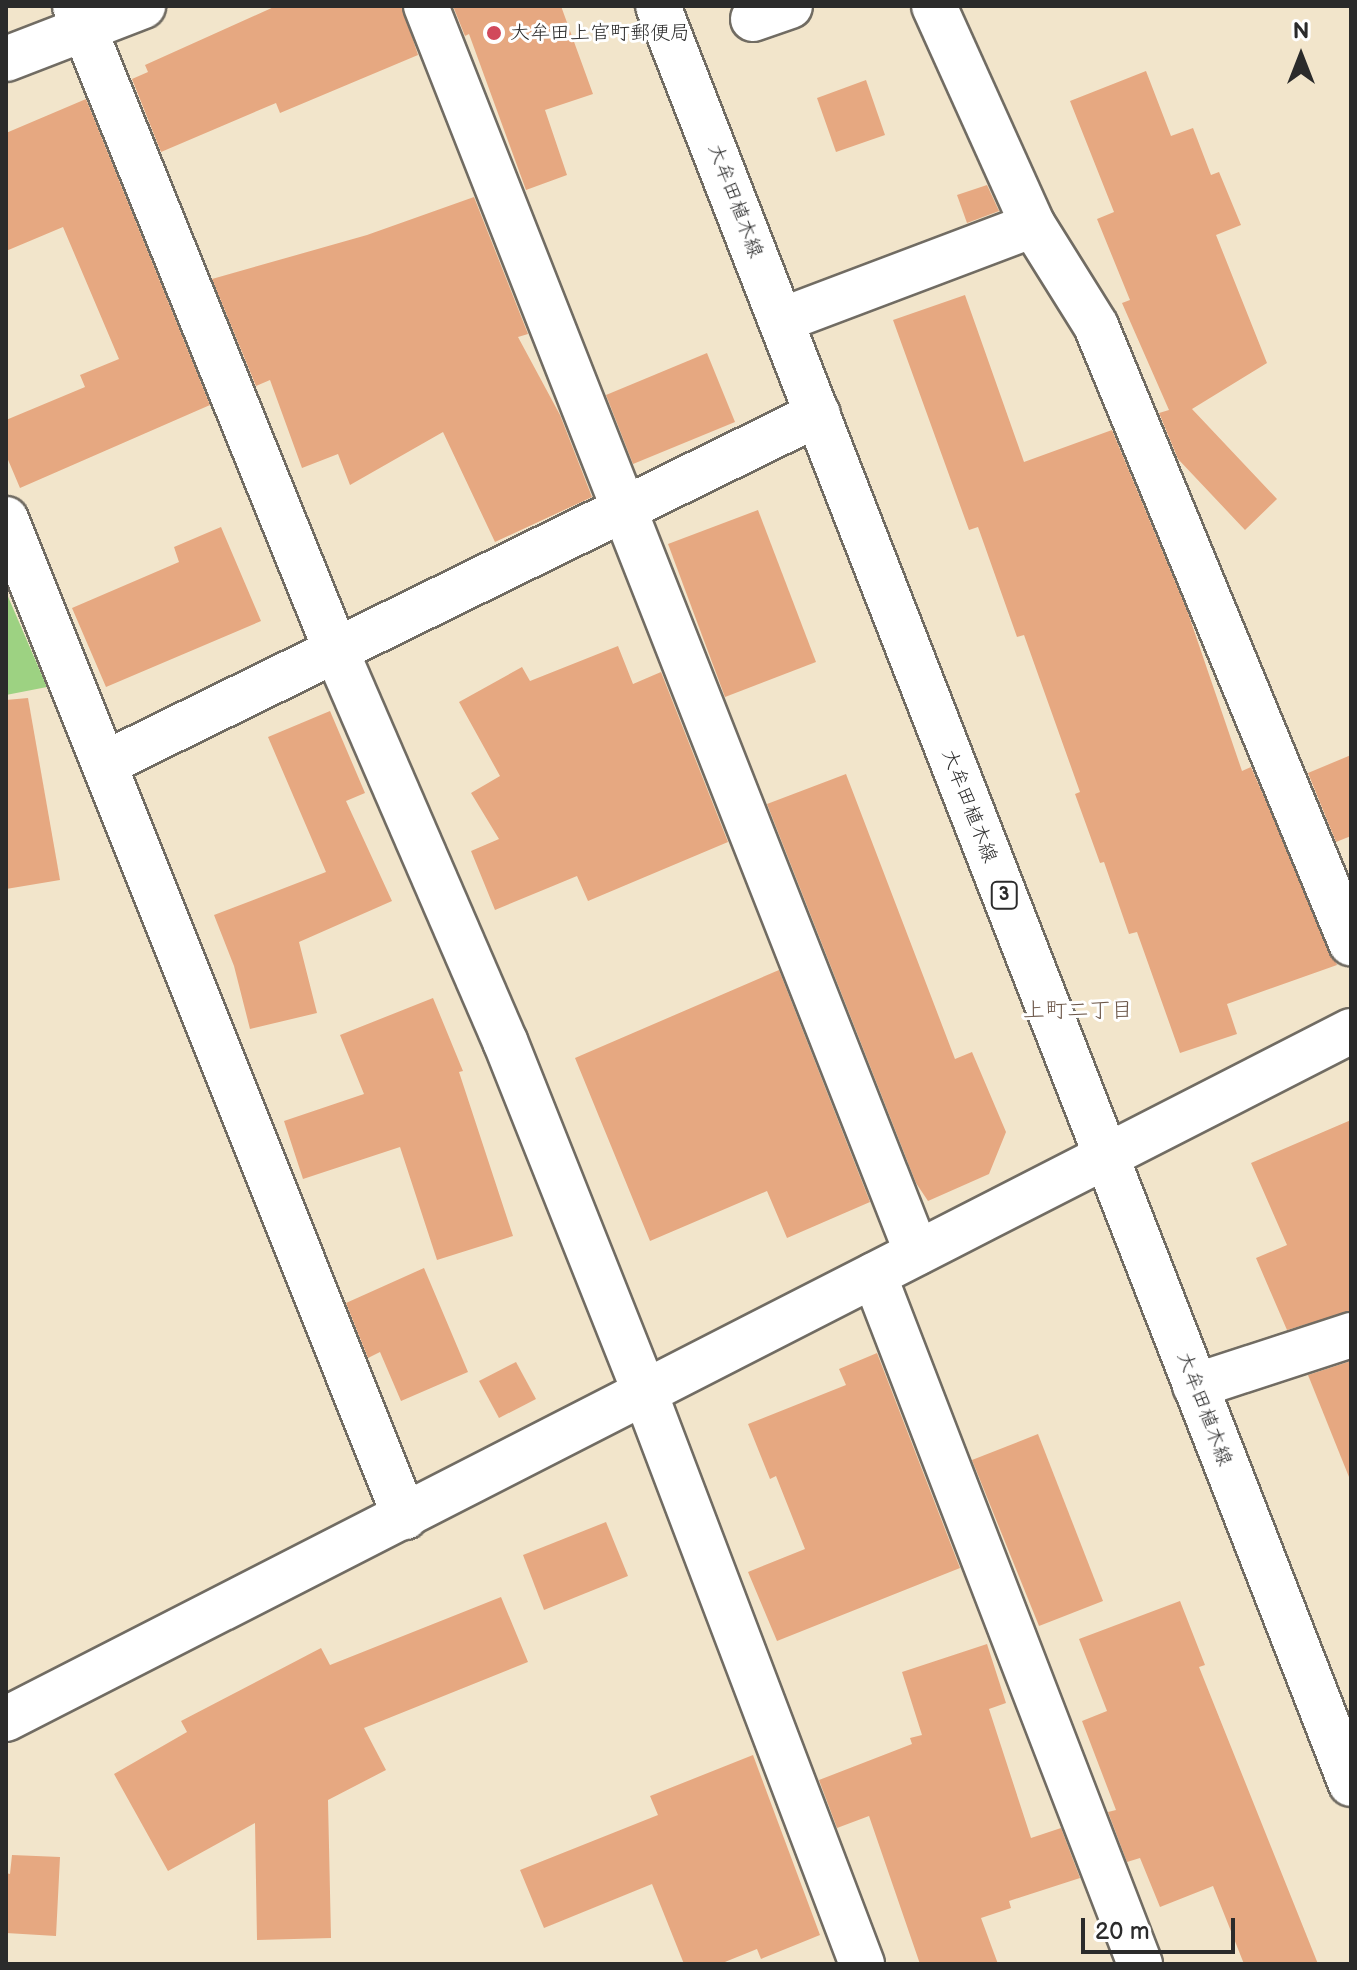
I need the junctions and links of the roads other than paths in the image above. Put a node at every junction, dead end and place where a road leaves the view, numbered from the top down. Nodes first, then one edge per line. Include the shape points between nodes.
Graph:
1 (143, 6) edge
2 (426, 6) edge
3 (658, 6) edge
4 (934, 6) edge
5 (80, 17) edge
6 (6, 59) edge
7 (1033, 225) junction
8 (782, 320) junction
9 (818, 414) junction
10 (626, 510) junction
11 (6, 519) edge
12 (337, 653) junction
13 (104, 764) junction
14 (1351, 943) edge
15 (1351, 1031) edge
16 (1105, 1156) junction
17 (917, 1253) junction
18 (874, 1275) junction
19 (1351, 1335) edge
20 (1195, 1386) junction
21 (645, 1393) junction
22 (405, 1517) junction
23 (6, 1719) edge
24 (1351, 1784) edge
25 (862, 1964) edge
26 (1140, 1964) edge

1 - 5 street
2 - 10 street
3 - 8 street, 大牟田植木線 / 3
4 - 7 street
5 - 6 street
5 - 12 street
7 - 8 street
7 - 14 street via 1096,326
8 - 9 street, 大牟田植木線 / 3
9 - 10 street
9 - 16 street, 大牟田植木線 / 3
10 - 12 street
10 - 17 street
11 - 13 street
12 - 13 street
12 - 21 street via 505,1041
13 - 22 street
15 - 16 street
16 - 17 street
16 - 20 street, 大牟田植木線 / 3
17 - 18 street
18 - 21 street
18 - 26 street
19 - 20 street
20 - 24 street, 大牟田植木線 / 3
21 - 22 street
21 - 25 street
22 - 23 street

